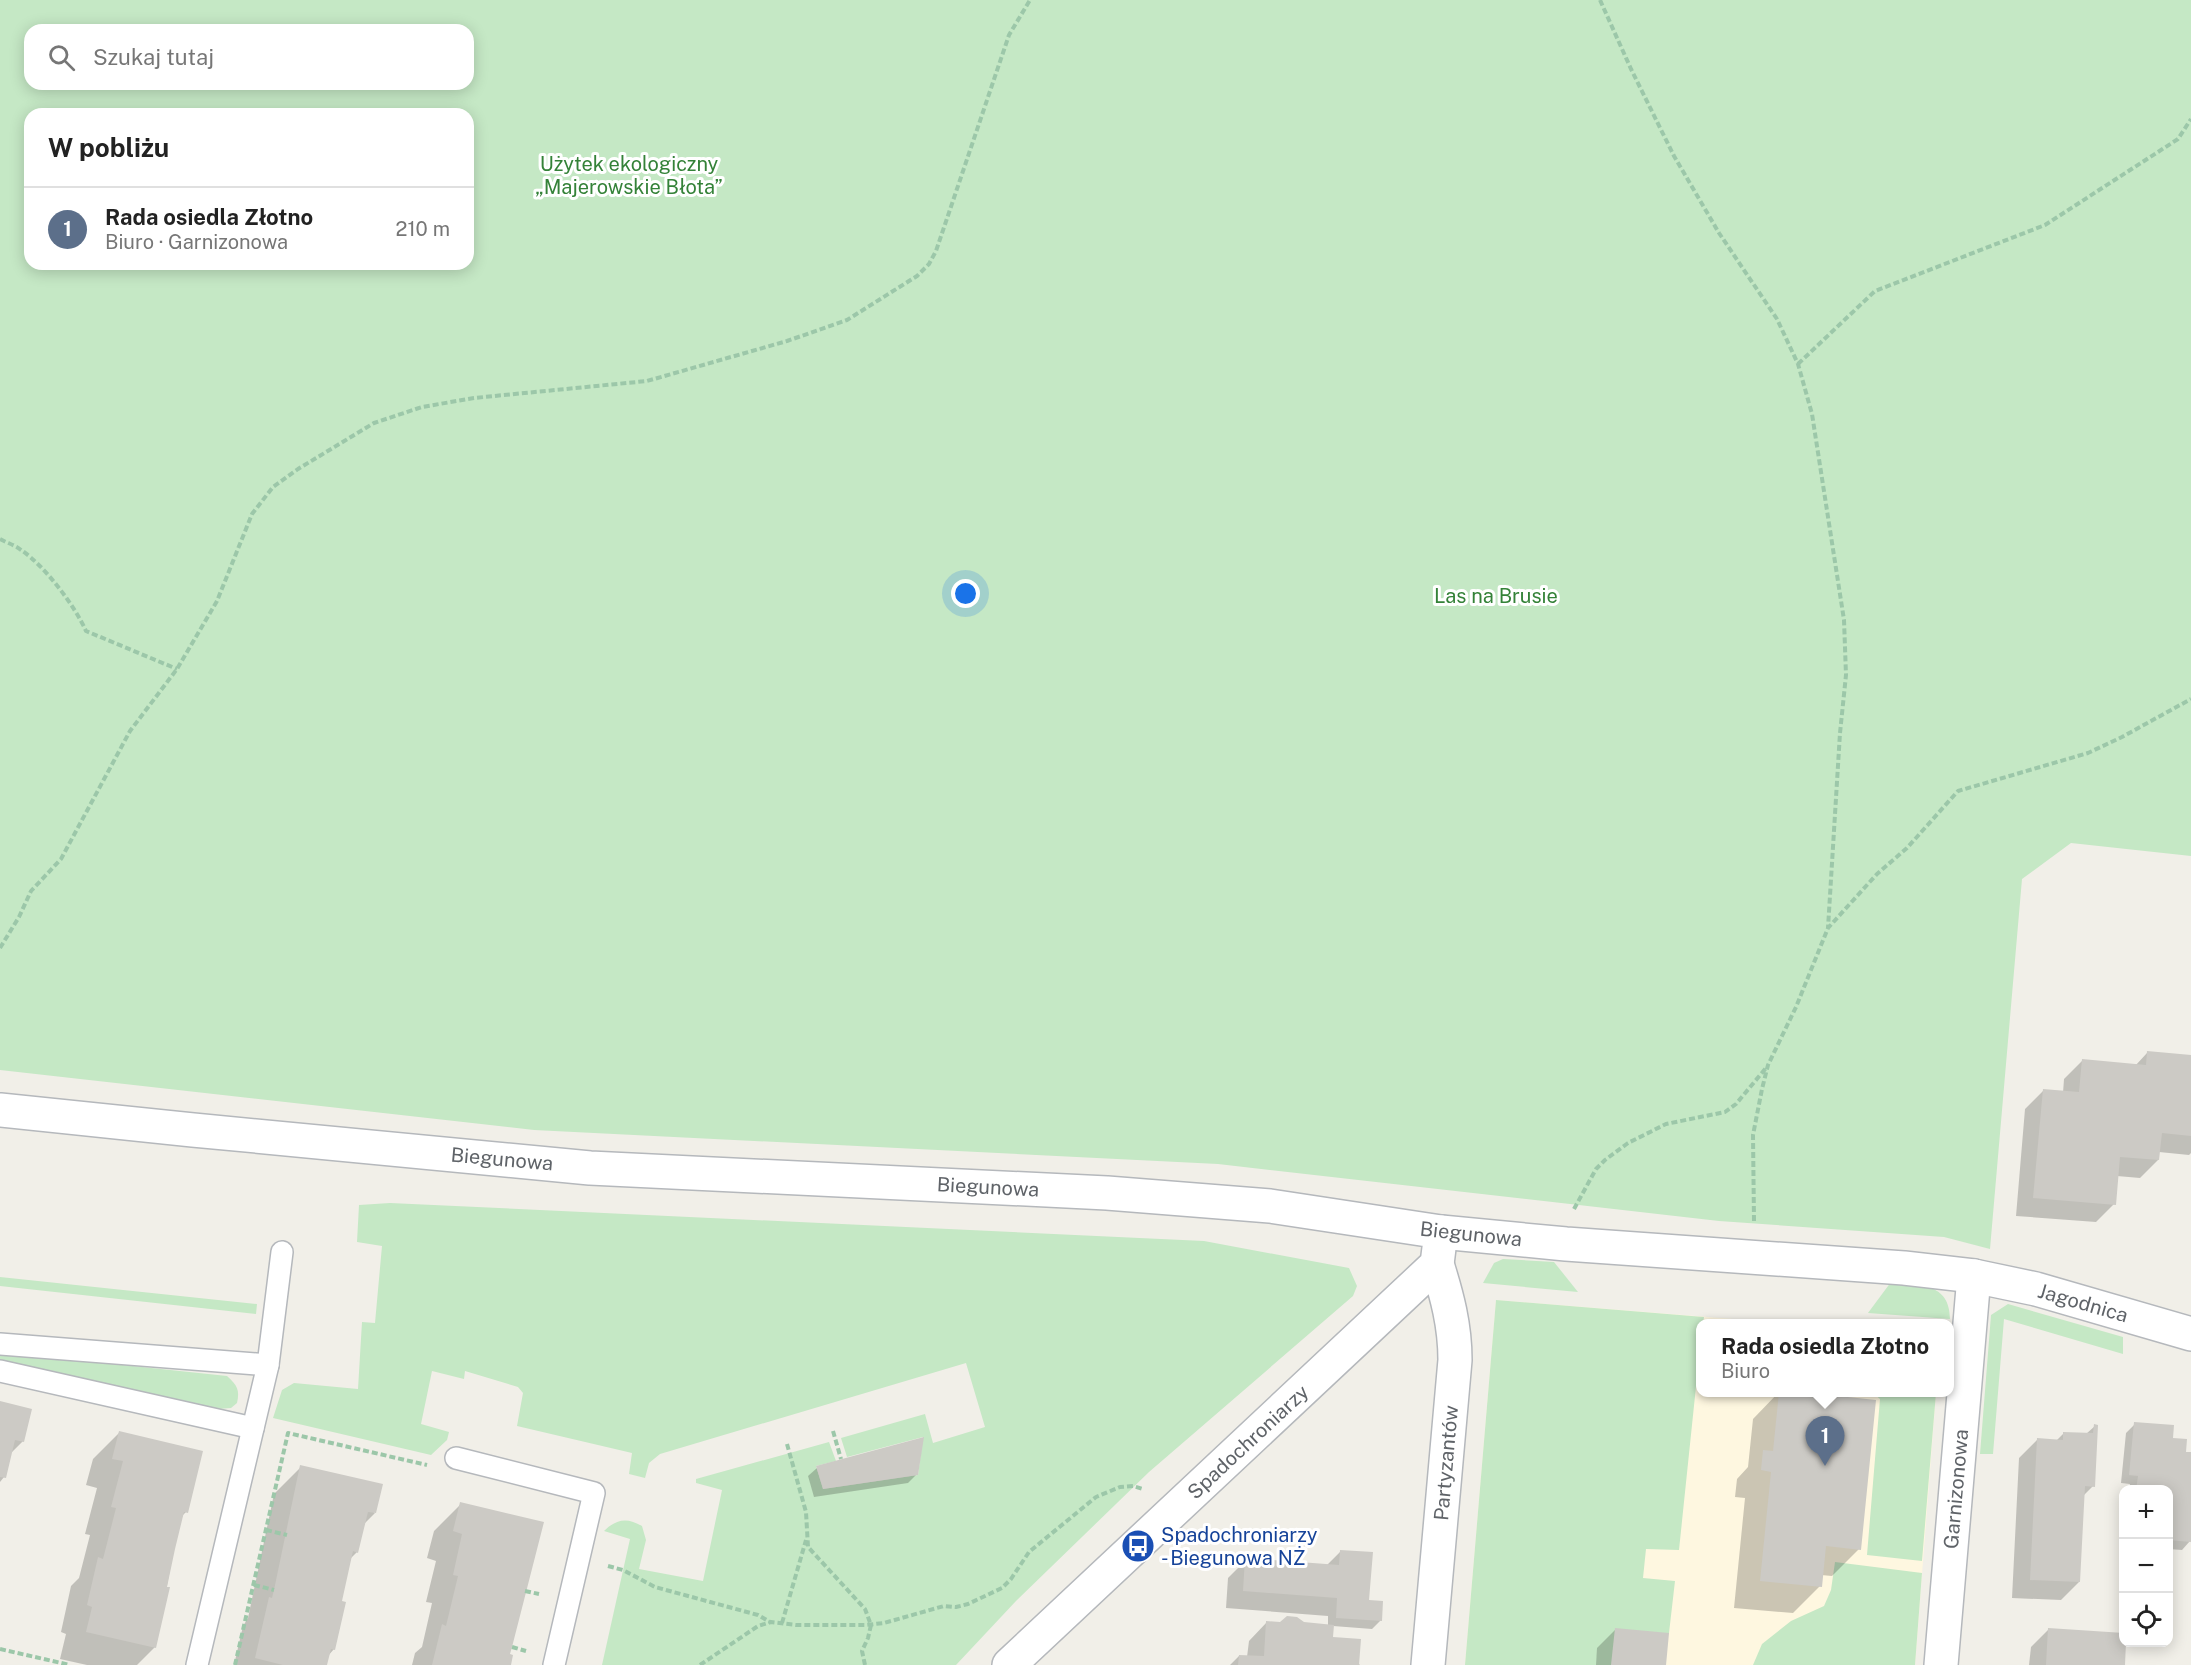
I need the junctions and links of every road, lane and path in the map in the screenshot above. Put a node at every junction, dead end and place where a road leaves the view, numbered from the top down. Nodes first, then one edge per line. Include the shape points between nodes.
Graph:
1 (1030, 0) edge
2 (1600, 0) edge
3 (2191, 119) edge
4 (1798, 364) junction
5 (0, 539) edge
6 (177, 669) junction
7 (2191, 699) edge
8 (1828, 928) junction
9 (0, 948) edge
10 (1768, 1065) junction
11 (0, 1110) edge
12 (1571, 1214) dead end
13 (1441, 1232) junction
14 (282, 1252) dead end
15 (1755, 1258) junction
16 (1437, 1264) junction
17 (1974, 1276) junction
18 (2191, 1334) edge
19 (0, 1344) edge
20 (268, 1365) junction
21 (0, 1371) edge
22 (253, 1428) junction
23 (833, 1431) dead end
24 (787, 1444) dead end
25 (456, 1458) joint
26 (841, 1459) dead end
27 (1142, 1487) dead end
28 (266, 1530) junction
29 (287, 1535) dead end
30 (806, 1539) junction
31 (579, 1557) junction
32 (254, 1584) junction
33 (274, 1590) dead end
34 (771, 1622) junction
35 (782, 1623) junction
36 (871, 1624) junction
37 (0, 1649) edge
38 (1019, 1661) edge
39 (70, 1665) edge
40 (197, 1665) edge
41 (235, 1665) edge
42 (554, 1665) edge
43 (700, 1665) edge
44 (865, 1665) edge
45 (1428, 1665) edge
46 (1941, 1665) edge

1 - 6 path via 1009,35 936,251 917,276 847,320 647,381 474,398 422,407 374,423 298,469 273,488 252,514 217,601
2 - 4 path via 1674,156 1719,233 1777,319
3 - 4 path via 2178,139 2045,225 1875,291
4 - 8 path via 1812,414 1844,620 1846,675
5 - 6 path via 22,550 56,584 86,631
6 - 9 path via 130,731 61,859 31,891
7 - 8 path via 2088,753 1958,791
8 - 10 path
10 - 12 path via 1725,1112 1666,1124 1605,1160
10 - 15 path via 1753,1135
11 - 13 street, Biegunowa via 590,1168 1095,1192 1270,1206
13 - 15 street, Biegunowa
13 - 16 street
14 - 20 lane
15 - 17 street, Biegunowa
16 - 38 street, Spadochroniarzy
16 - 45 street, Partyzantów via 1451,1309 1455,1360
17 - 18 street, Jagodnica via 2036,1289
17 - 46 street, Garnizonowa
19 - 20 lane
20 - 22 lane
21 - 22 lane
22 - 40 lane
23 - 26 path
24 - 30 path via 806,1512
25 - 28 path via 440,1468 288,1433
25 - 31 lane via 594,1493
27 - 36 path via 1120,1487 1096,1497 1029,1552 1002,1588 968,1604
28 - 29 path
28 - 32 path
30 - 35 path
30 - 36 path via 808,1547 865,1609
31 - 34 path via 623,1570 655,1587
31 - 42 lane
32 - 33 path
32 - 41 path
34 - 35 path
34 - 43 path via 758,1626
35 - 36 path
36 - 44 path via 862,1651
37 - 39 path

